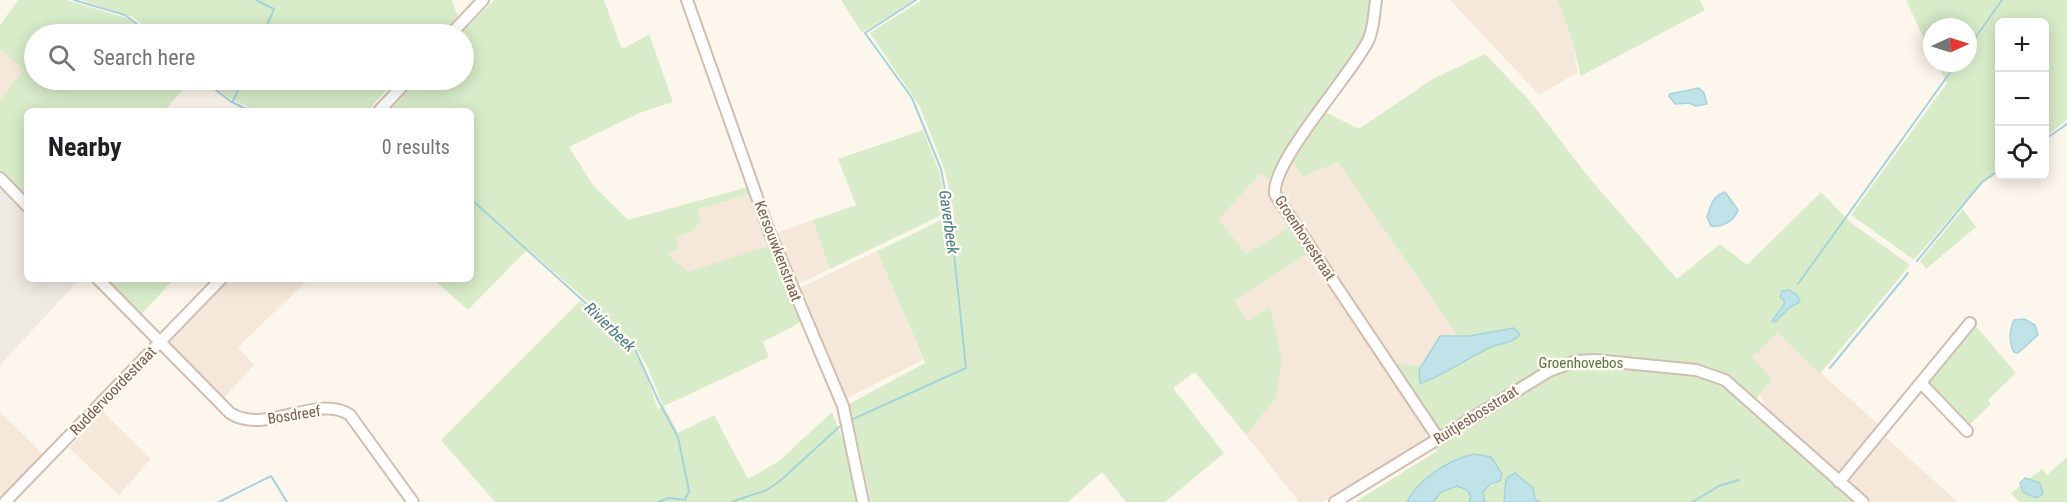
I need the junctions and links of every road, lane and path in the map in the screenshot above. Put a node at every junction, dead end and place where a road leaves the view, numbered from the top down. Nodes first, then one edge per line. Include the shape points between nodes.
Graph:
1 (483, 0) edge
2 (687, 0) edge
3 (1376, 0) edge
4 (460, 24) edge
5 (399, 90) edge
6 (382, 108) edge
7 (0, 178) edge
8 (24, 203) edge
9 (101, 282) edge
10 (217, 282) edge
11 (1971, 323) dead end
12 (160, 343) junction
13 (1921, 383) junction
14 (1967, 431) dead end
15 (1438, 438) junction
16 (1839, 482) junction
17 (5, 502) edge
18 (413, 502) edge
19 (863, 502) edge
20 (1335, 502) edge
21 (1863, 502) edge

1 - 4 street
2 - 19 street, Kersouwkenstraat via 769,231 843,406
3 - 15 street, Groenhovestraat via 1369,40 1285,165 1274,184 1275,194
5 - 6 street
7 - 8 street
9 - 12 street
10 - 12 street, Ruddervoordestraat
11 - 13 street
12 - 17 street, Ruddervoordestraat
12 - 18 street, Bosdreef via 240,420 327,410 346,412 359,424
13 - 14 street
13 - 16 street
15 - 16 street, Ruitjesbosstraat via 1562,365 1594,360 1696,370 1725,380
15 - 20 street, Ruitjesbosstraat
16 - 21 street, Ruitjesbosstraat

